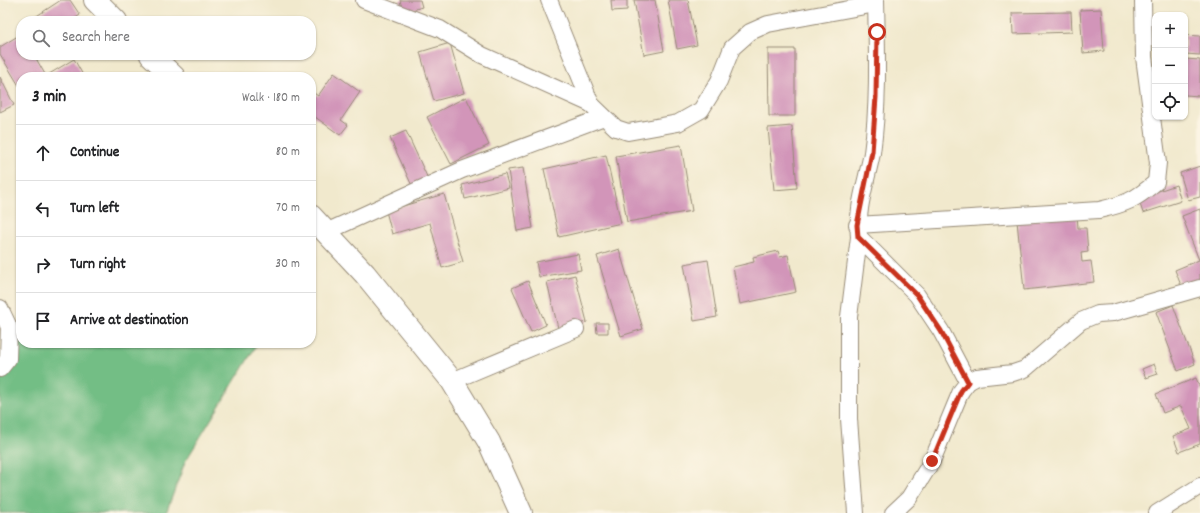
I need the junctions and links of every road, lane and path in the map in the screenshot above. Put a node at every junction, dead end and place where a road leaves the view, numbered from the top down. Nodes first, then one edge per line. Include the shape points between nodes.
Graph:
1 (95, 0) edge
2 (364, 0) edge
3 (549, 0) edge
4 (1143, 0) edge
5 (876, 2) edge
6 (111, 16) edge
7 (156, 60) edge
8 (169, 72) edge
9 (591, 104) junction
10 (604, 117) junction
11 (316, 221) edge
12 (858, 231) junction
13 (326, 232) junction
14 (1200, 288) edge
15 (0, 308) edge
16 (576, 329) dead end
17 (0, 369) edge
18 (452, 381) junction
19 (968, 382) junction
20 (1200, 486) edge
21 (521, 513) edge
22 (856, 513) edge
23 (893, 513) edge
24 (1157, 513) edge

1 - 6 main road
2 - 9 street via 440,29 482,55
3 - 9 street
4 - 12 street via 1144,58 1158,163 1156,182 1144,192 1127,203 1099,210
5 - 10 street via 768,24 750,32 732,48 719,81 701,110 678,124 628,132 616,128
5 - 12 street via 876,97 872,152
7 - 8 main road
9 - 10 street
10 - 13 street via 462,170
11 - 13 main road
12 - 19 street via 917,295 941,331
12 - 22 street via 849,325 849,419
13 - 18 main road via 365,274
14 - 19 street via 1113,313 1098,314 1081,321 1025,369 1013,373 976,377
15 - 17 street via 9,327 8,359
16 - 18 street
18 - 21 main road via 489,442
19 - 23 street via 961,391 932,461 909,498
20 - 24 street

